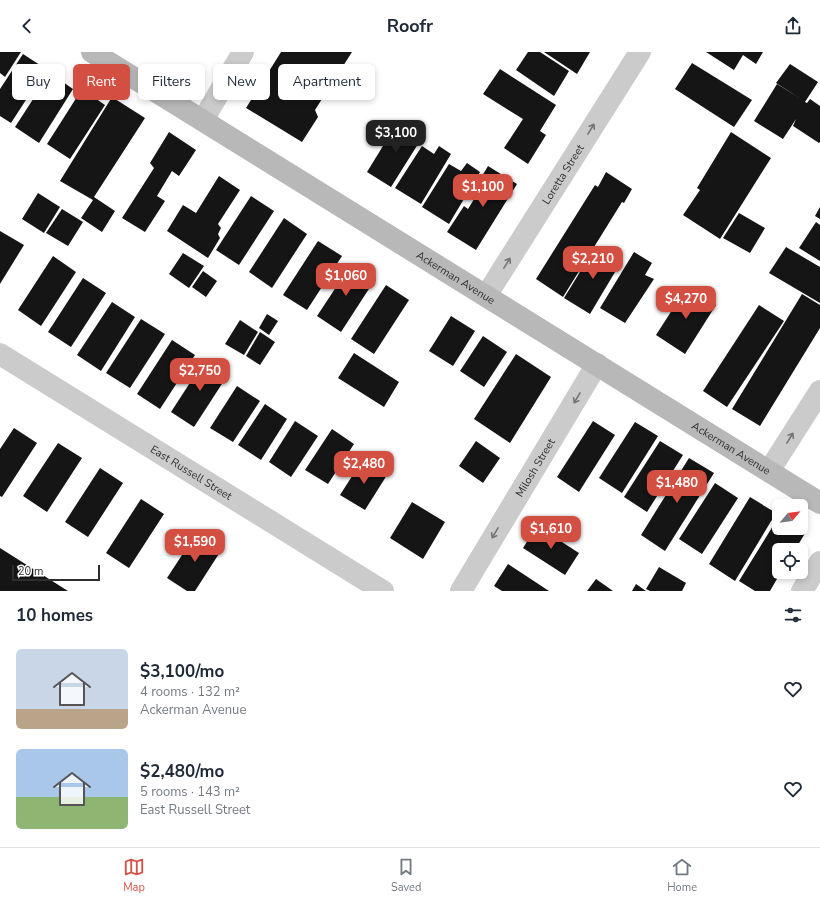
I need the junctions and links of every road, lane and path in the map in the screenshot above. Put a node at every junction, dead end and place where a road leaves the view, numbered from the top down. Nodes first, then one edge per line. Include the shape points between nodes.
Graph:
1 (92, 52) edge
2 (243, 52) edge
3 (640, 52) edge
4 (203, 120) junction
5 (486, 296) junction
6 (0, 354) edge
7 (597, 364) junction
8 (820, 391) edge
9 (769, 471) junction
10 (820, 503) edge
11 (820, 562) edge
12 (383, 591) edge
13 (461, 591) edge
14 (802, 591) edge

1 - 4 street, Ackerman Avenue
2 - 4 street
5 -> 3 street, Loretta Street
4 - 5 street, Ackerman Avenue
5 - 7 street, Ackerman Avenue
6 - 12 street, East Russell Street
7 - 9 street, Ackerman Avenue
7 -> 13 street, Milosh Street
9 -> 8 street
9 - 10 street, Ackerman Avenue
11 - 14 street

